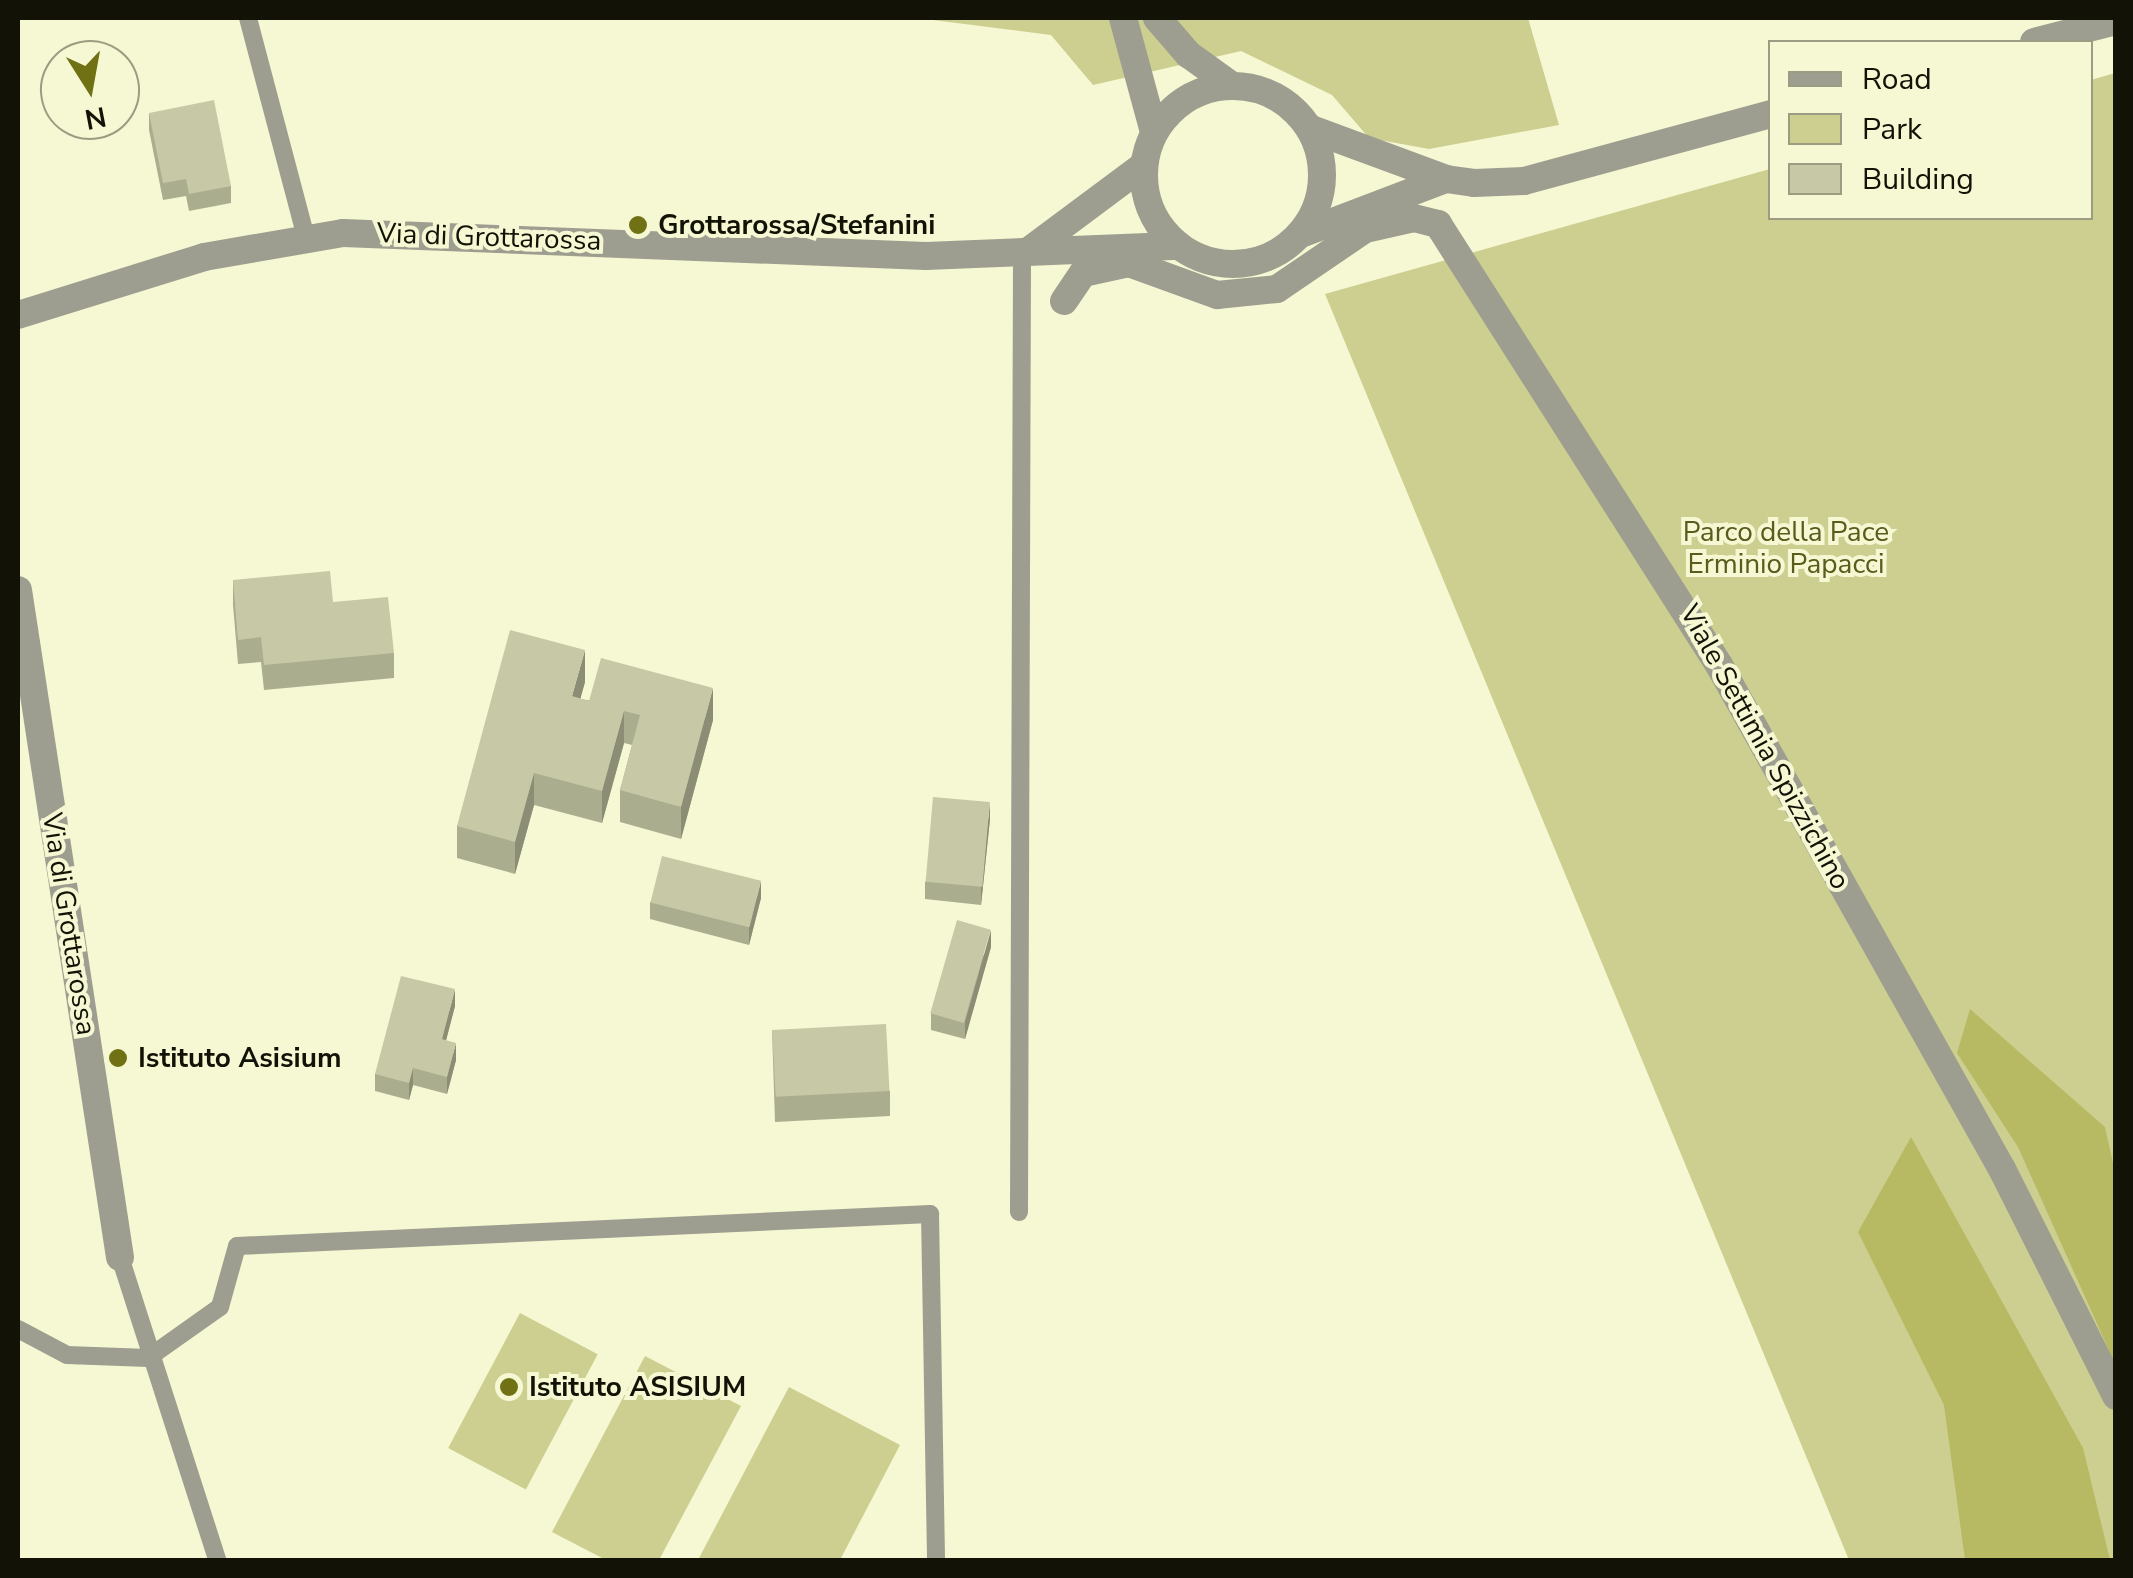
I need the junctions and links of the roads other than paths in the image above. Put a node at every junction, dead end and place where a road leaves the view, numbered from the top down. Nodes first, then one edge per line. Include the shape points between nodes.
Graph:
1 (248, 18) edge
2 (1123, 18) edge
3 (1157, 18) edge
4 (2116, 20) edge
5 (2041, 40) edge
6 (1231, 85) junction
7 (1768, 115) edge
8 (1311, 129) junction
9 (1154, 132) junction
10 (1144, 165) junction
11 (1446, 179) junction
12 (1301, 234) junction
13 (306, 237) junction
14 (1179, 246) junction
15 (1026, 251) junction
16 (1064, 301) dead end
17 (18, 315) edge
18 (18, 590) edge
19 (1019, 1212) dead end
20 (120, 1257) joint
21 (18, 1329) edge
22 (148, 1358) junction
23 (2116, 1396) edge
24 (217, 1560) edge
25 (936, 1560) edge

1 - 13 lane
2 - 9 street
3 - 6 street via 1188,54
4 - 5 street
6 - 8 street via 1278,97
6 - 9 street via 1186,99
7 - 11 street via 1524,180
8 - 11 street
8 - 12 street via 1322,183
9 - 10 street
10 - 14 street via 1151,210
10 - 15 street
11 - 12 street
12 - 14 street via 1268,257 1232,264
13 - 15 street, Via di Grottarossa via 370,232 861,254
13 - 17 street, Via di Grottarossa via 204,258
14 - 15 street, Via di Grottarossa
15 - 19 lane
16 - 23 street, Viale Settimia Spizzichino via 1083,272 1128,262 1217,295 1277,288 1365,229 1414,218 1438,224 1711,650 2002,1169
18 - 20 street, Via di Grottarossa
20 - 22 lane
21 - 22 lane via 68,1355
22 - 24 lane
22 - 25 lane via 220,1307 237,1246 930,1214

